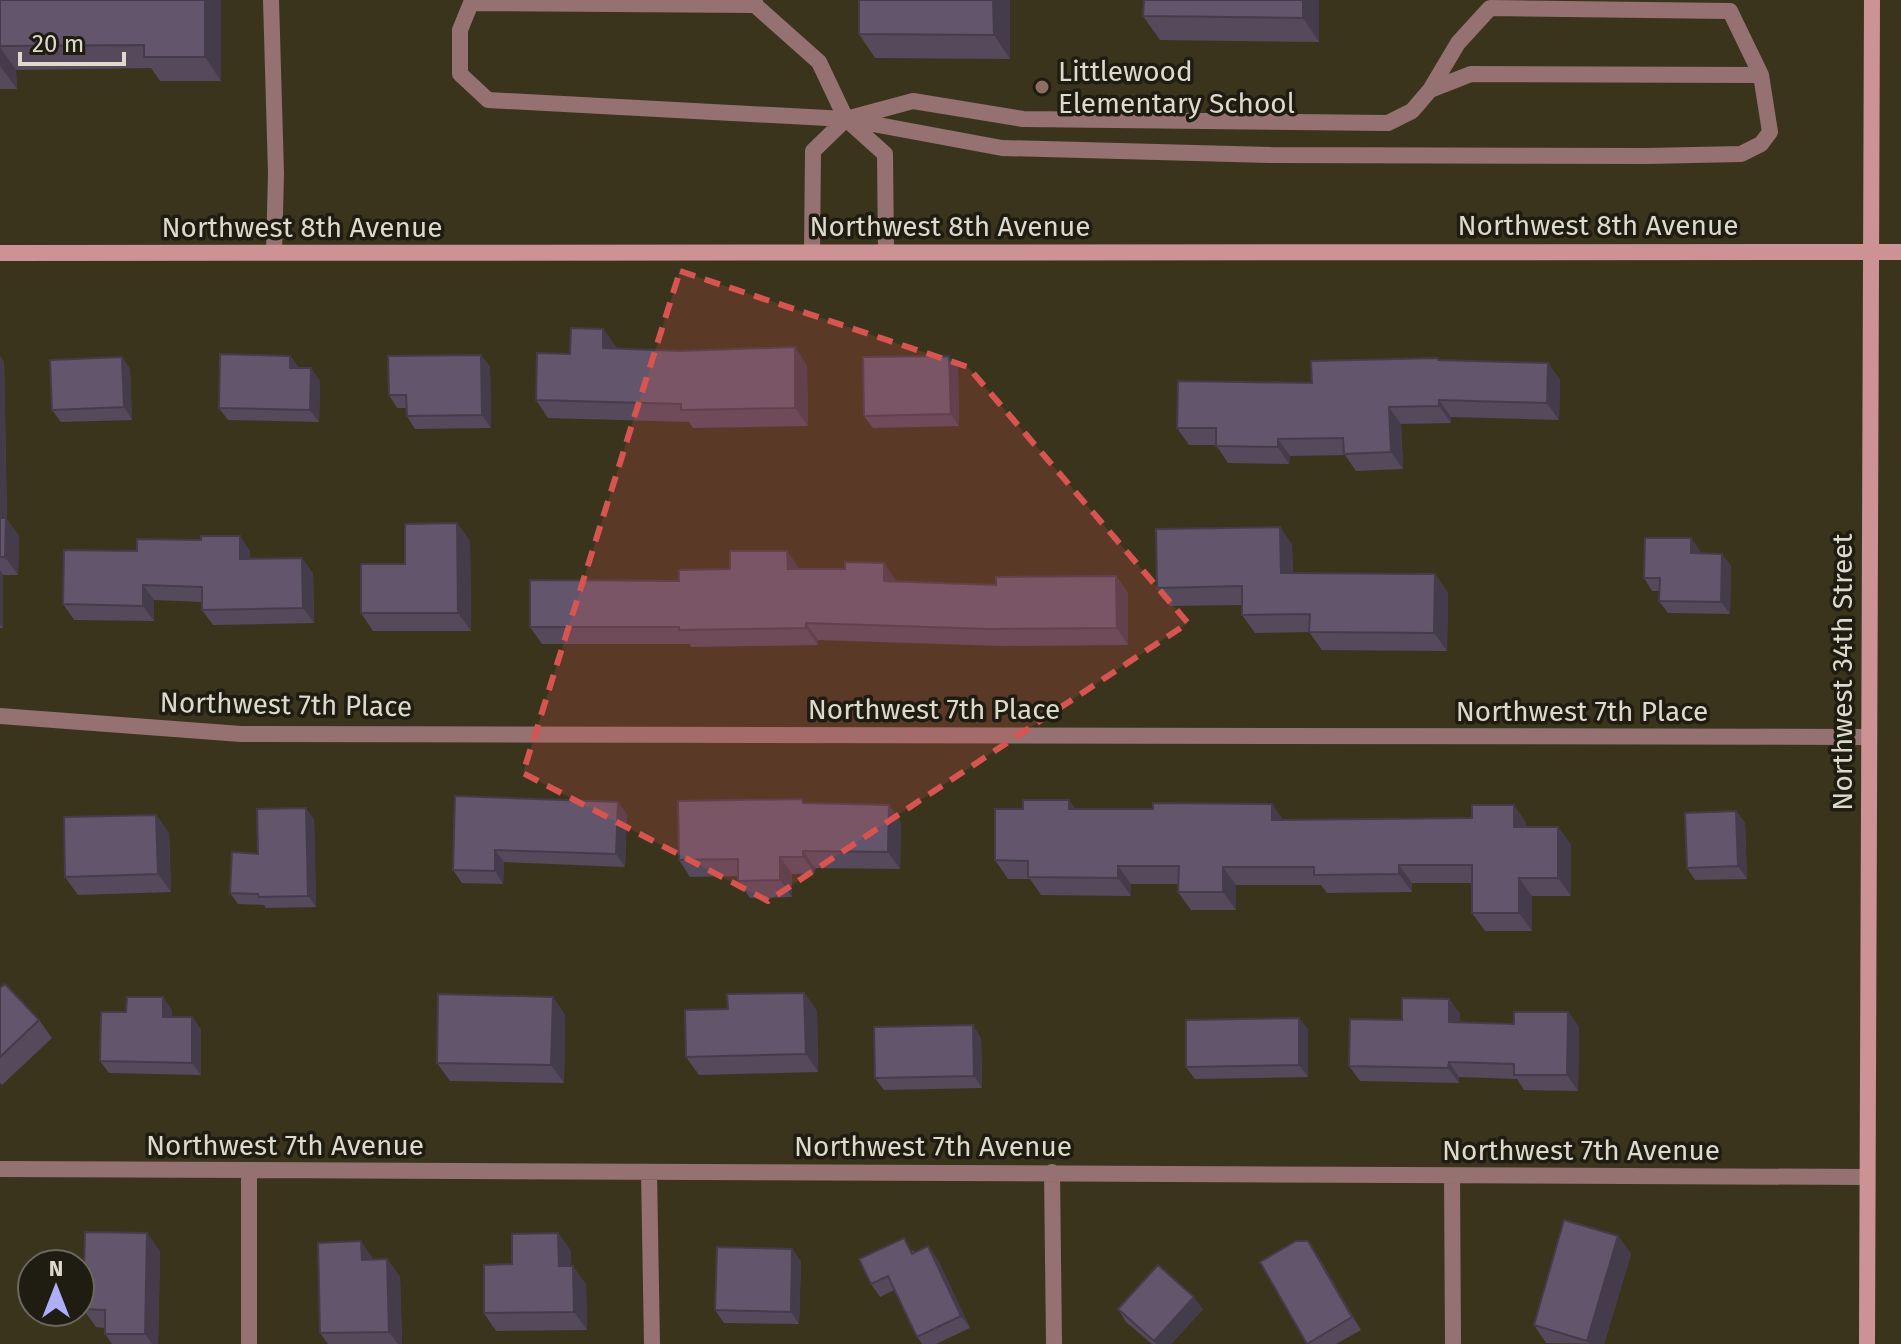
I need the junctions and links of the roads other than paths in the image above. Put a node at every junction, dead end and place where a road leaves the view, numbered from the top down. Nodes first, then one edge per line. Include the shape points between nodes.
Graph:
1 (271, 0) edge
2 (1872, 0) edge
3 (755, 3) edge
4 (1761, 75) junction
5 (1430, 90) junction
6 (846, 119) junction
7 (1869, 251) junction
8 (274, 252) junction
9 (812, 252) junction
10 (886, 252) junction
11 (1901, 252) edge
12 (0, 253) edge
13 (0, 716) edge
14 (1868, 737) junction
15 (0, 1169) edge
16 (249, 1171) junction
17 (649, 1172) junction
18 (1052, 1172) junction
19 (1452, 1176) junction
20 (1866, 1177) junction
21 (249, 1344) edge
22 (652, 1344) edge
23 (1054, 1344) edge
24 (1453, 1344) edge
25 (1867, 1344) edge

1 - 8 street
2 - 7 street, Northwest 34th Street
3 - 6 street via 819,62
3 - 6 street via 471,3 460,30 460,74 488,100
4 - 5 street via 1471,74
4 - 5 street via 1730,11 1490,8 1458,43
4 - 6 street via 1770,132 1761,144 1741,154 1270,155 1002,148
5 - 6 street via 1412,111 1388,123 1023,119 913,101
6 - 9 street via 813,151
6 - 10 street via 885,154
7 - 10 street, Northwest 8th Avenue
7 - 11 street, Northwest 8th Avenue
7 - 14 street, Northwest 34th Street
8 - 9 street, Northwest 8th Avenue
8 - 12 street, Northwest 8th Avenue
9 - 10 street, Northwest 8th Avenue
13 - 14 street, Northwest 7th Place via 241,734
14 - 20 street, Northwest 34th Street
15 - 16 street, Northwest 7th Avenue
16 - 17 street, Northwest 7th Avenue
16 - 21 street
17 - 18 street, Northwest 7th Avenue
17 - 22 street
18 - 19 street, Northwest 7th Avenue
18 - 23 street
19 - 20 street, Northwest 7th Avenue
19 - 24 street
20 - 25 street, Northwest 34th Street

